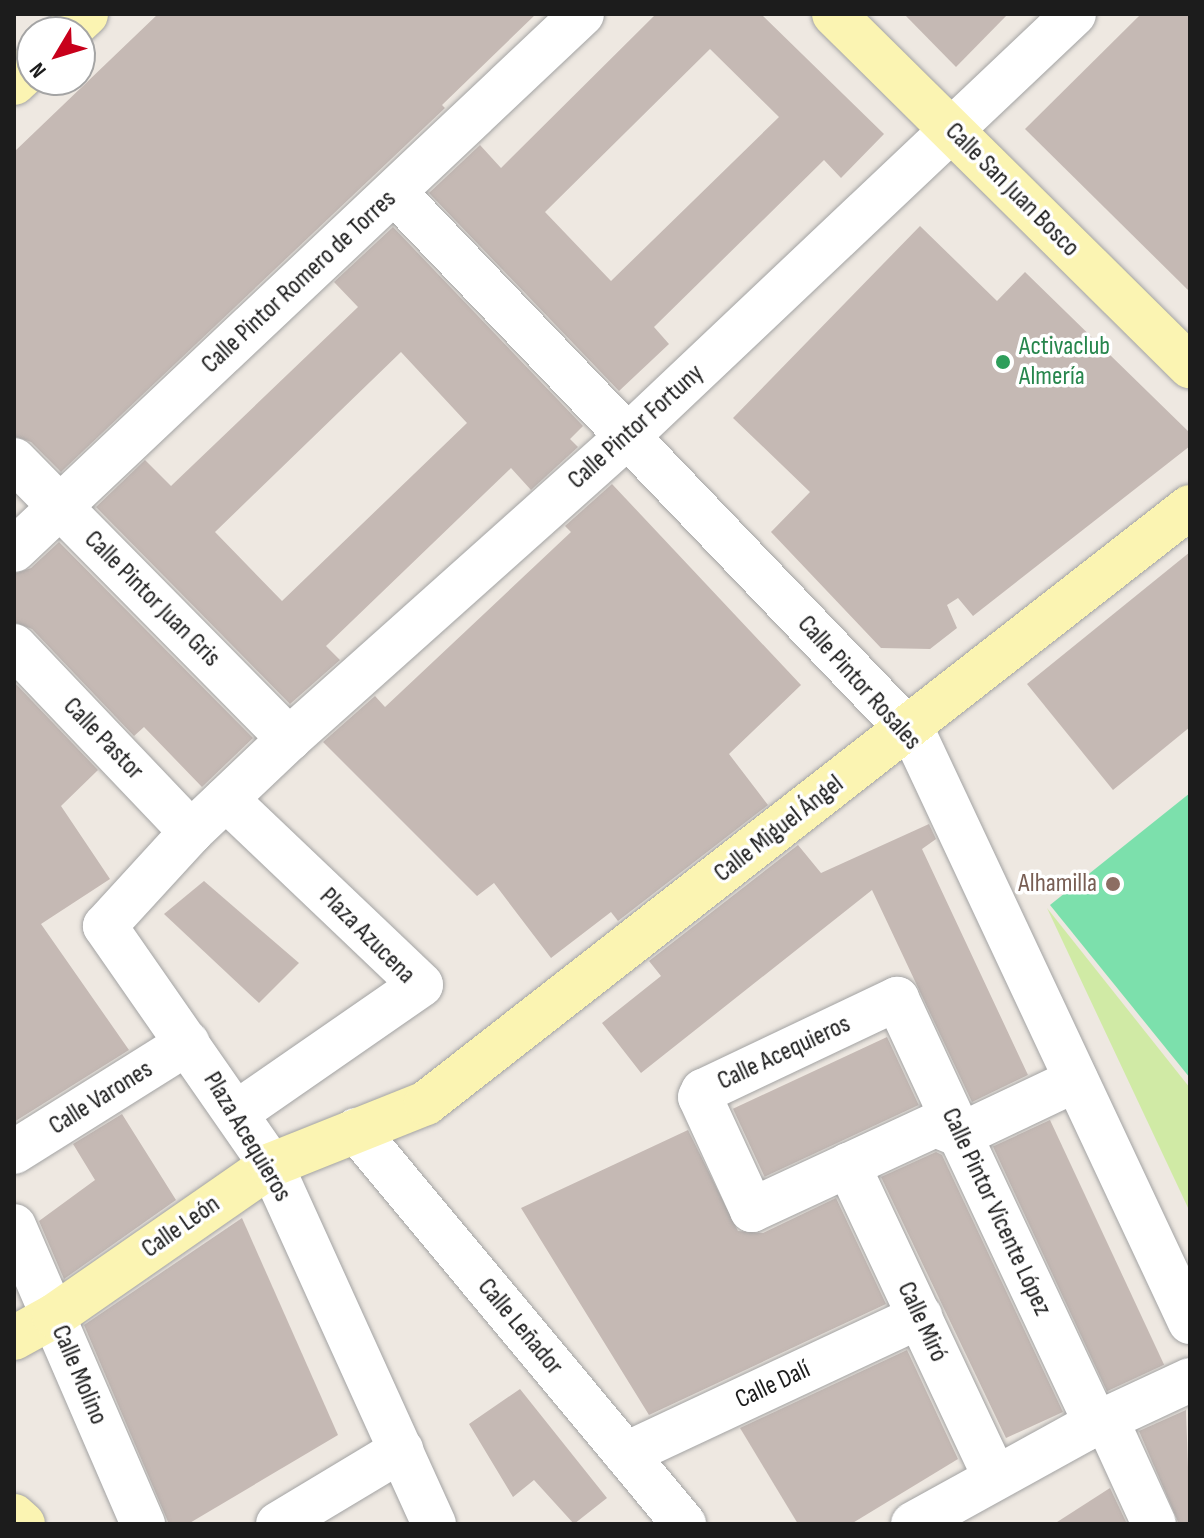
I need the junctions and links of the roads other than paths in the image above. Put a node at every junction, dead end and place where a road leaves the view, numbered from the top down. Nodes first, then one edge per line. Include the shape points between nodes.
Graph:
1 (582, 14) edge
2 (834, 14) edge
3 (1074, 14) edge
4 (954, 132) junction
5 (395, 193) junction
6 (1190, 366) edge
7 (628, 436) junction
8 (14, 460) edge
9 (59, 505) junction
10 (1190, 507) edge
11 (14, 550) edge
12 (14, 646) edge
13 (907, 729) junction
14 (289, 739) junction
15 (226, 799) junction
16 (191, 832) junction
17 (897, 999) joint
18 (188, 1043) junction
19 (1076, 1080) junction
20 (236, 1113) junction
21 (356, 1130) junction
22 (960, 1135) junction
23 (14, 1152) edge
24 (271, 1165) junction
25 (848, 1165) junction
26 (14, 1226) edge
27 (54, 1316) junction
28 (920, 1316) junction
29 (1190, 1322) edge
30 (14, 1338) edge
31 (1190, 1380) edge
32 (1101, 1422) junction
33 (401, 1450) junction
34 (626, 1454) junction
35 (995, 1478) junction
36 (14, 1516) edge
37 (23, 1524) edge
38 (143, 1524) edge
39 (278, 1524) edge
40 (434, 1524) edge
41 (684, 1524) edge
42 (913, 1524) edge
43 (1154, 1524) edge

1 - 5 street, Calle Pintor Romero de Torres
2 - 4 street, Calle San Juan Bosco
3 - 4 street, Calle Pintor Fortuny
4 - 6 street, Calle San Juan Bosco
4 - 7 street, Calle Pintor Fortuny
5 - 7 street, Calle Pintor Rosales
5 - 9 street, Calle Pintor Romero de Torres
7 - 13 street, Calle Pintor Rosales
7 - 14 street, Calle Pintor Fortuny
8 - 9 street, Calle Pintor Juan Gris
9 - 11 street, Calle Pintor Romero de Torres
9 - 14 street, Calle Pintor Juan Gris
10 - 13 street, Calle Miguel Ángel
12 - 16 street, Calle Pastor
13 - 19 street, Calle Pintor Rosales via 916,738
13 - 21 street, Calle Miguel Ángel via 426,1103
14 - 15 street, Calle Pintor Fortuny
15 - 16 street, Calle Pintor Fortuny
15 - 20 street, Plaza Azucena via 421,985
16 - 18 street, Plaza Acequieros via 105,926
17 - 22 street, Calle Pintor Vicente López
17 - 25 street, Calle Acequieros via 700,1094 752,1210
18 - 20 street, Plaza Acequieros
18 - 23 street, Calle Varones
19 - 22 street
19 - 29 street, Calle Pintor Rosales
20 - 24 street, Plaza Acequieros
21 - 24 street, Calle León
21 - 34 street, Calle Leñador
22 - 25 street via 935,1125
22 - 32 street, Calle Pintor Vicente López
24 - 27 street, Calle León
24 - 33 street, Plaza Acequieros
25 - 28 street, Calle Miró
26 - 27 street, Calle Molino
27 - 30 street, Calle León
27 - 38 street, Calle Molino
28 - 34 street, Calle Dalí
28 - 35 street, Calle Miró
31 - 32 street
32 - 35 street
32 - 43 street, Calle Pintor Vicente López
33 - 39 street
33 - 40 street, Plaza Acequieros
34 - 41 street, Calle Leñador
35 - 42 street
36 - 37 street

